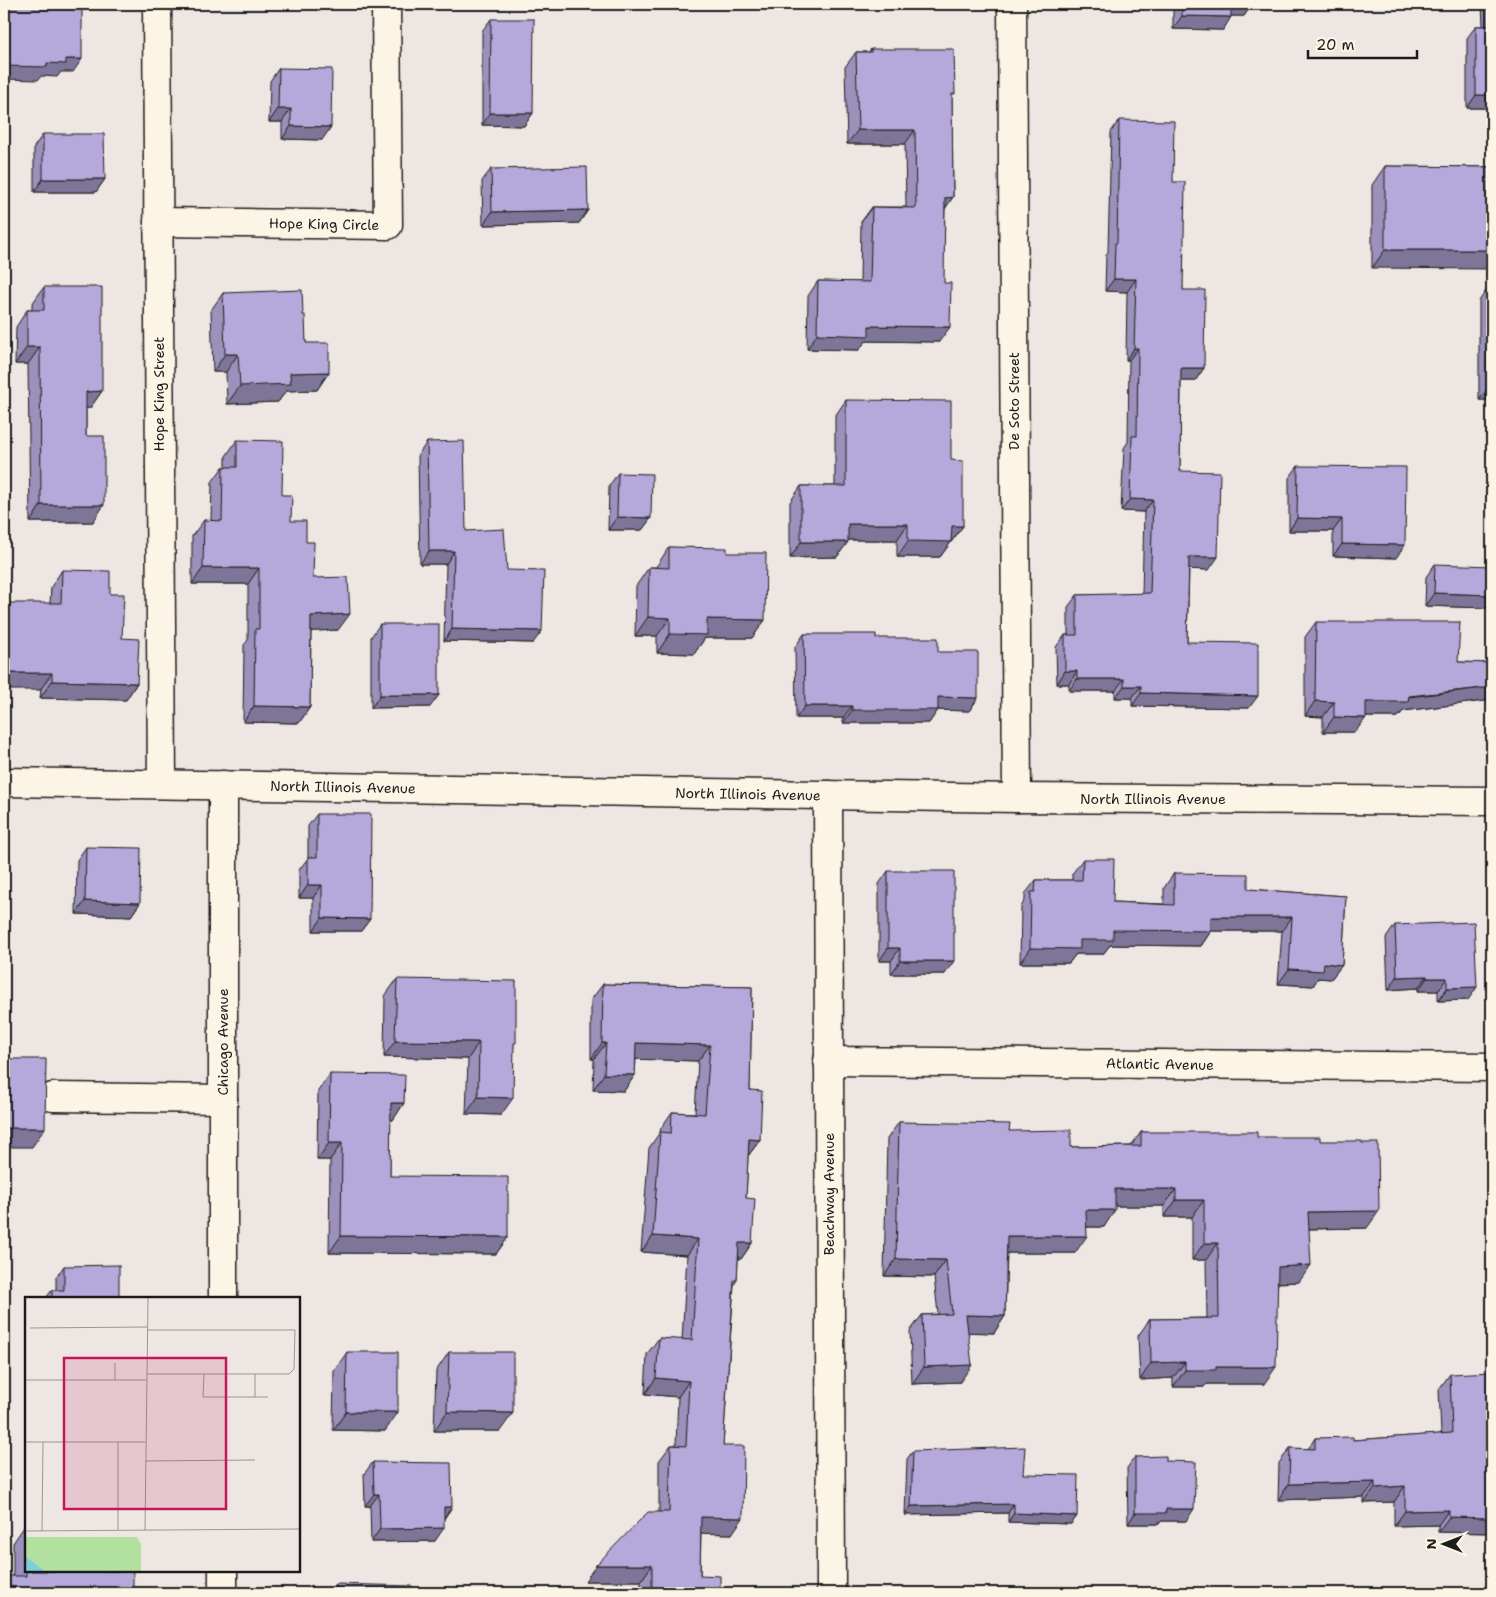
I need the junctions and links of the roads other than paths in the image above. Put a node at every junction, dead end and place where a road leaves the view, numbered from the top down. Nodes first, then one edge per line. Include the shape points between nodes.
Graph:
1 (157, 4) edge
2 (386, 4) edge
3 (1012, 4) edge
4 (158, 222) junction
5 (4, 782) edge
6 (162, 784) junction
7 (223, 785) junction
8 (828, 795) junction
9 (1017, 798) junction
10 (1492, 801) edge
11 (828, 1061) junction
12 (1492, 1068) edge
13 (53, 1097) dead end
14 (223, 1099) junction
15 (223, 1297) edge
16 (223, 1572) edge
17 (223, 1593) edge
18 (831, 1593) edge

1 - 4 street, Hope King Street
2 - 4 street, Hope King Circle via 388,225
3 - 9 street, De Soto Street
4 - 6 street, Hope King Street
5 - 6 street, North Illinois Avenue
6 - 7 street, North Illinois Avenue
7 - 8 street, North Illinois Avenue
7 - 14 street, Chicago Avenue
8 - 9 street, North Illinois Avenue
8 - 11 street, Beachway Avenue
9 - 10 street, North Illinois Avenue
11 - 12 street, Atlantic Avenue
11 - 18 street, Beachway Avenue
13 - 14 street
14 - 15 street, Chicago Avenue
16 - 17 street

